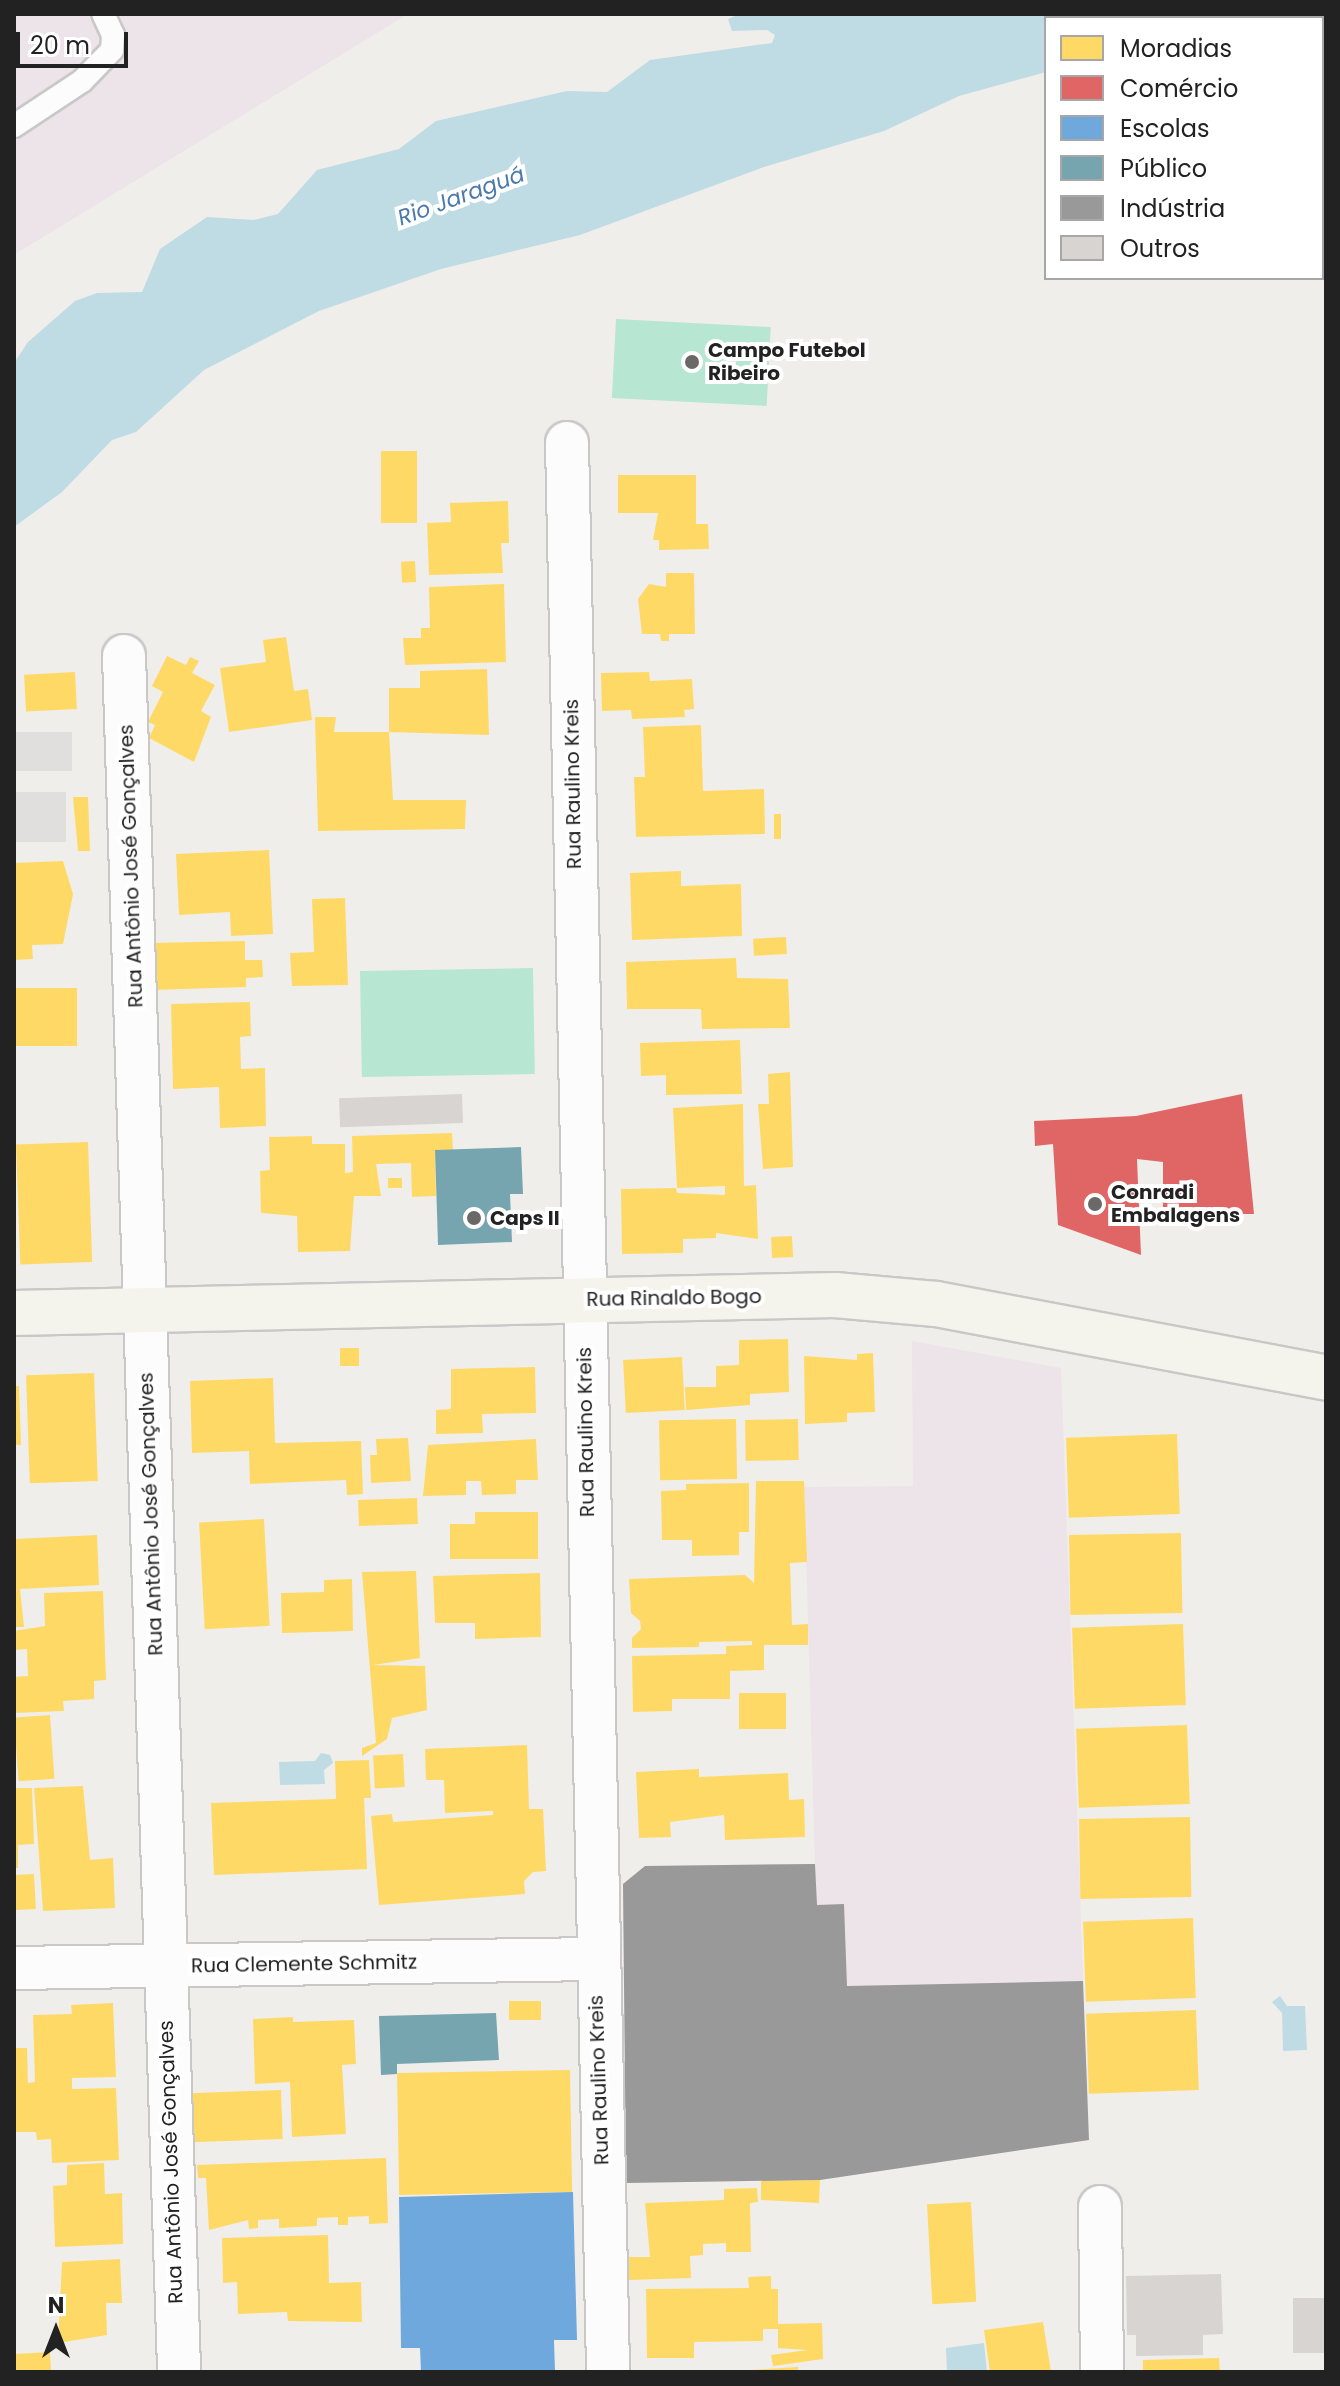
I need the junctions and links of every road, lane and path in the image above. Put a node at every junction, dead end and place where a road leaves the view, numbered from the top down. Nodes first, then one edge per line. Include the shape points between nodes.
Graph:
1 (103, 14) edge
2 (14, 126) edge
3 (567, 443) dead end
4 (124, 656) dead end
5 (583, 1300) junction
6 (146, 1309) junction
7 (14, 1313) edge
8 (1326, 1378) edge
9 (595, 1959) junction
10 (164, 1966) junction
11 (14, 1968) edge
12 (1100, 2207) dead end
13 (179, 2372) edge
14 (608, 2372) edge
15 (1102, 2372) edge

1 - 2 lane via 113,35 112,50 82,81
3 - 5 street, Rua Raulino Kreis
4 - 6 street, Rua Antônio José Gonçalves
5 - 6 main road, Rua Rinaldo Bogo
5 - 8 main road, Rua Rinaldo Bogo via 835,1295 936,1304
5 - 9 street, Rua Raulino Kreis
6 - 7 main road, Rua Rinaldo Bogo
6 - 10 street, Rua Antônio José Gonçalves
9 - 10 street, Rua Clemente Schmitz
9 - 14 street, Rua Raulino Kreis
10 - 11 street, Rua Clemente Schmitz
10 - 13 street, Rua Antônio José Gonçalves
12 - 15 street

